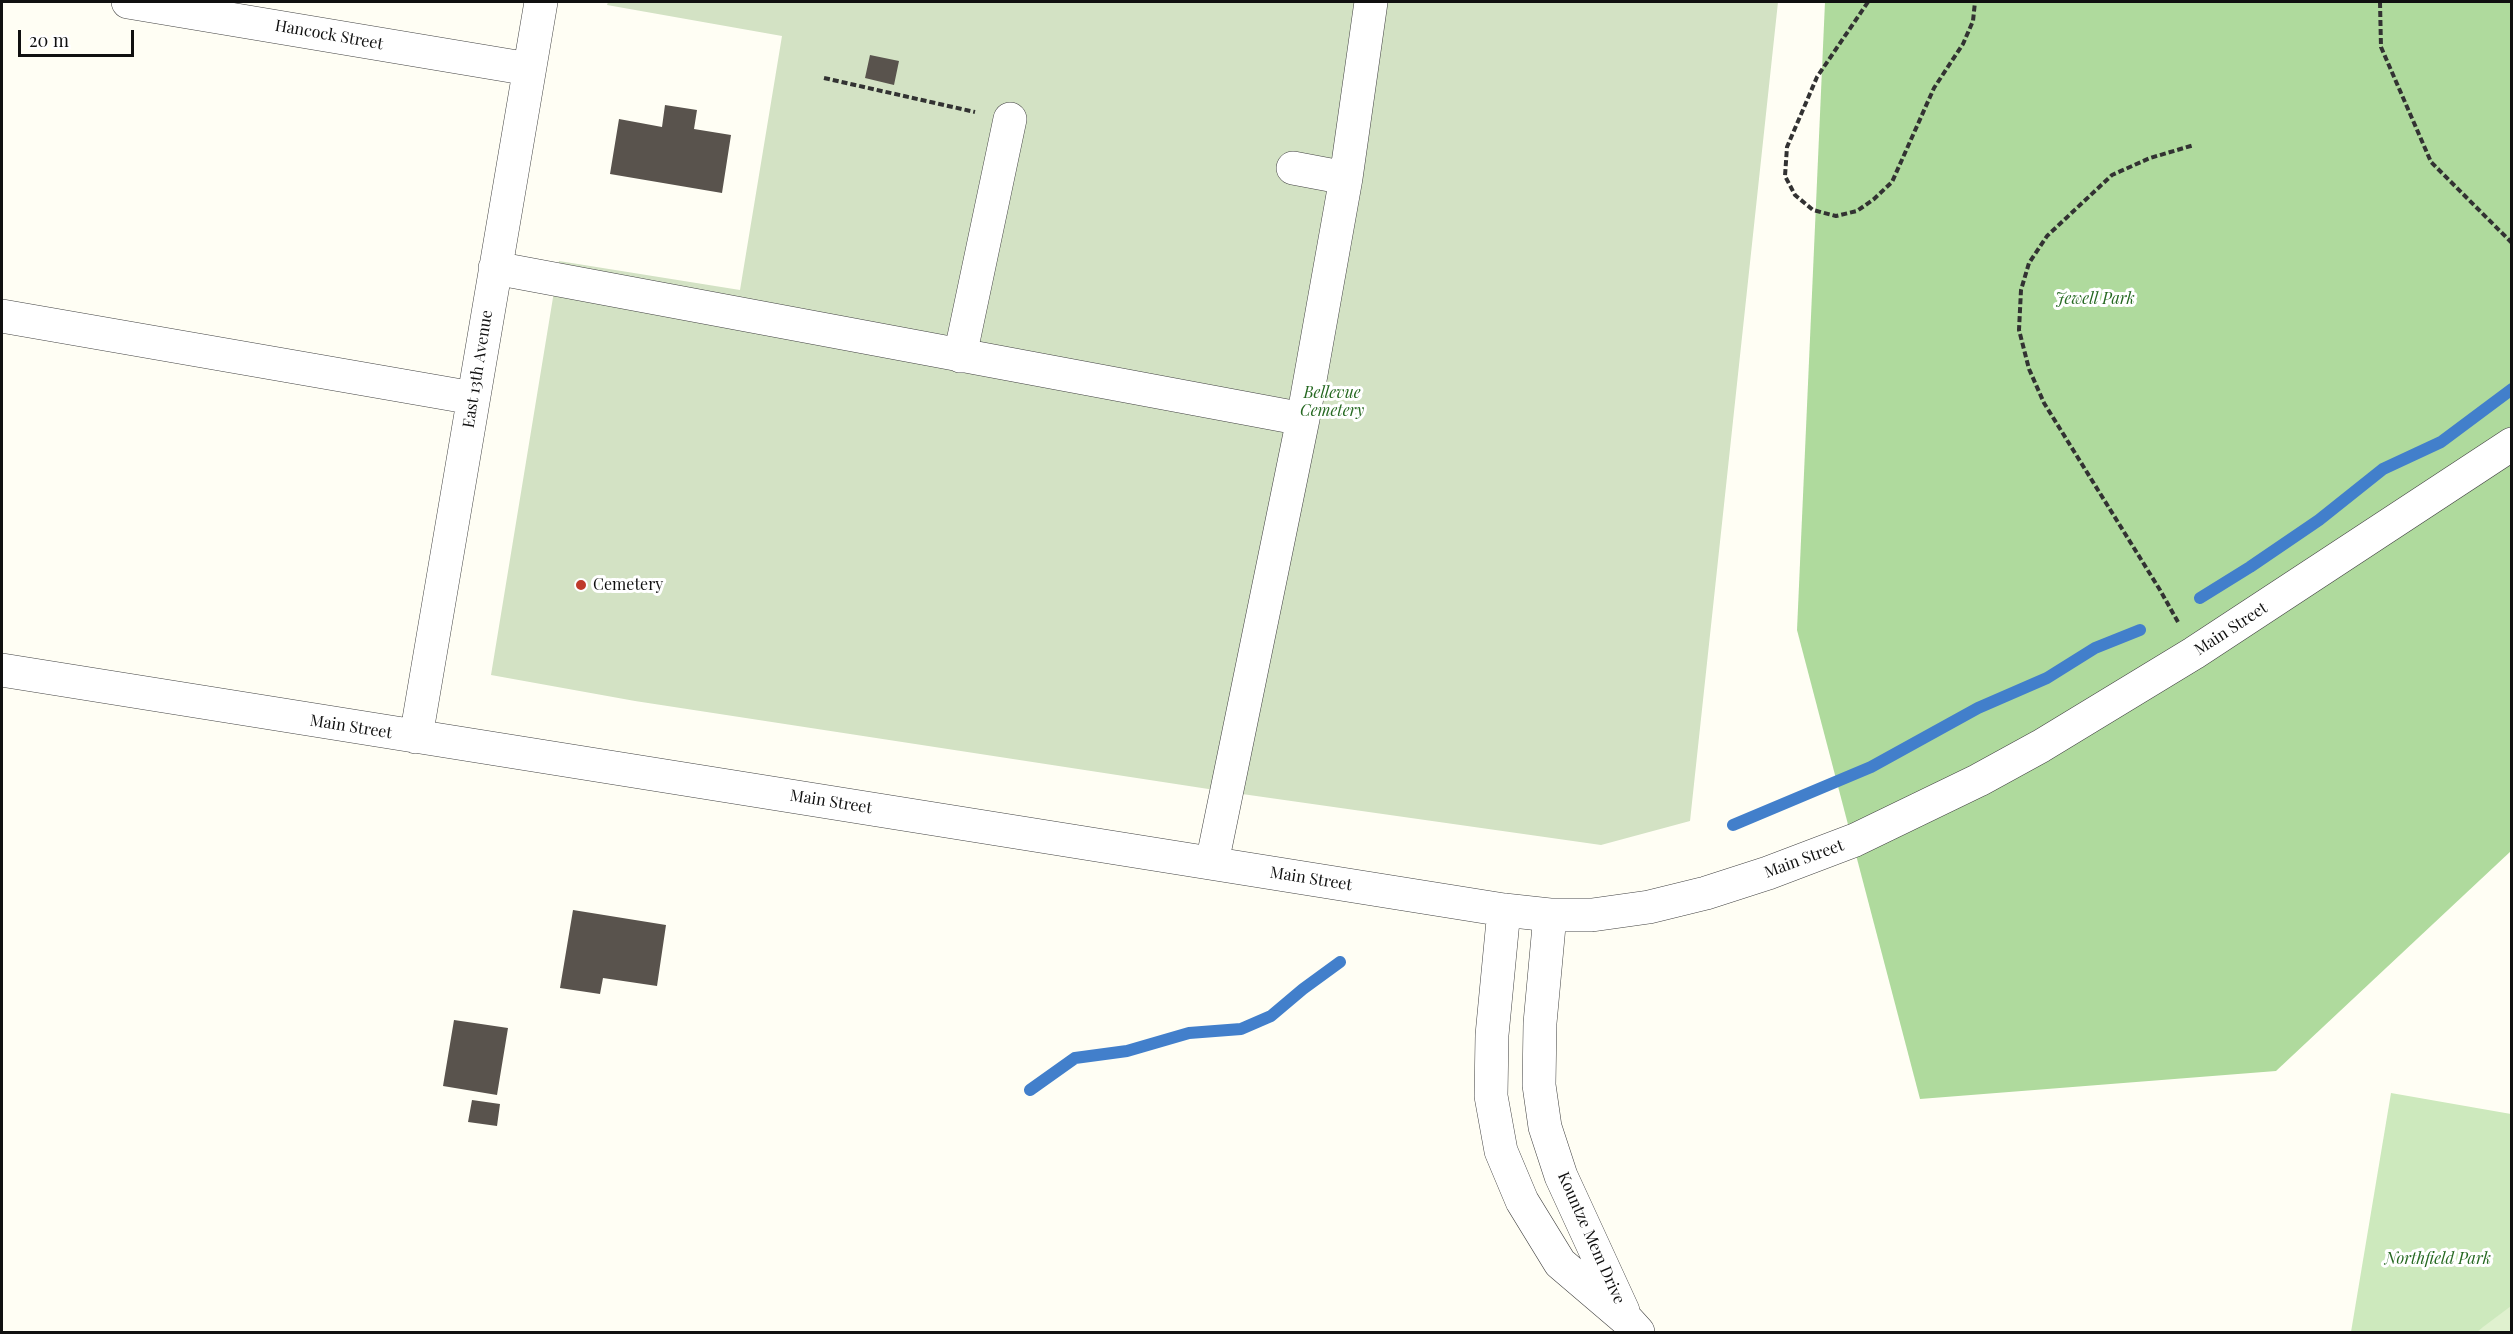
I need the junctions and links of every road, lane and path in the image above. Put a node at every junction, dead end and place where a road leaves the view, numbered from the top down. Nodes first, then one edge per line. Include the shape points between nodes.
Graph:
1 (128, 2) edge
2 (541, 2) edge
3 (1371, 2) edge
4 (1868, 2) edge
5 (1975, 2) edge
6 (2379, 2) edge
7 (529, 69) junction
8 (824, 78) dead end
9 (998, 117) joint
10 (2194, 145) dead end
11 (1293, 168) dead end
12 (1346, 178) junction
13 (2511, 243) edge
14 (495, 268) junction
15 (2, 316) edge
16 (960, 356) junction
17 (473, 398) junction
18 (1303, 419) junction
19 (2511, 444) edge
20 (2194, 653) junction
21 (2, 670) edge
22 (416, 737) junction
23 (1212, 864) junction
24 (1504, 910) junction
25 (1550, 915) junction
26 (1633, 1327) edge

1 - 7 street, Hancock Street
2 - 7 street, East 13th Avenue
3 - 12 street
4 - 5 path via 1817,77 1787,147 1785,176 1795,195 1813,210 1836,216 1857,211 1892,182 1934,88 1963,44
6 - 13 path via 2381,47 2431,162
7 - 14 street, East 13th Avenue
8 - 9 path
9 - 16 street
10 - 20 path via 2112,175 2047,236 2029,263 2021,290 2019,330 2029,369 2044,403 2160,590
11 - 12 street
12 - 18 street
14 - 16 street
14 - 17 street, East 13th Avenue
15 - 17 street
16 - 18 street
17 - 22 street, East 13th Avenue
18 - 23 street
19 - 20 street, Main Street
20 - 25 street, Main Street via 2031,752 1854,840 1706,893 1649,907 1592,915
21 - 22 street, Main Street
22 - 23 street, Main Street
23 - 24 street, Main Street
24 - 25 street, Main Street
24 - 26 street, Kountze Mem Drive via 1492,1035 1491,1096 1501,1151 1522,1201 1560,1263
25 - 26 street, Kountze Mem Drive via 1540,1023 1539,1085 1545,1127 1562,1176

